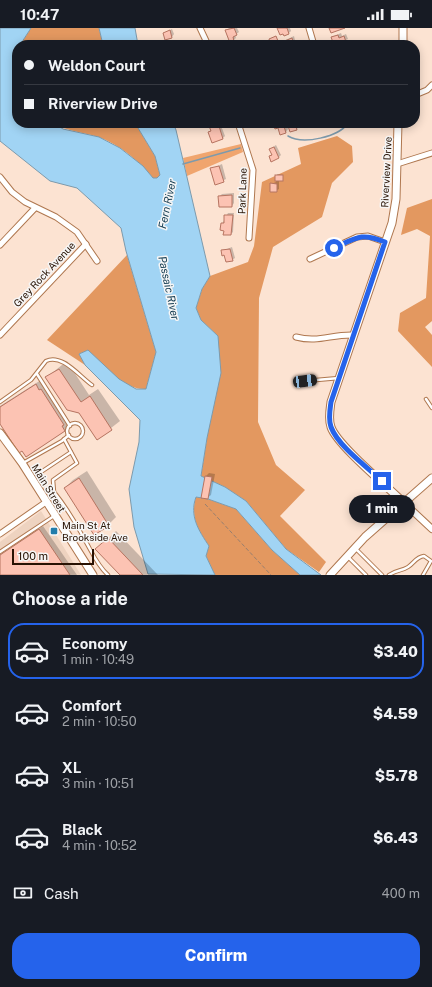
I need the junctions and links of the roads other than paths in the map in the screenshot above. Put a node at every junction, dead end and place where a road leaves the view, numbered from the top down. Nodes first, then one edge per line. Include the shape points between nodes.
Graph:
1 (200, 28) edge
2 (309, 28) edge
3 (403, 28) edge
4 (206, 40) edge
5 (313, 40) edge
6 (403, 40) edge
7 (432, 85) edge
8 (420, 93) edge
9 (240, 128) edge
10 (398, 128) edge
11 (432, 153) edge
12 (397, 164) junction
13 (0, 177) edge
14 (35, 208) junction
15 (249, 238) dead end
16 (385, 242) junction
17 (86, 244) junction
18 (0, 245) edge
19 (310, 259) dead end
20 (97, 260) dead end
21 (0, 335) edge
22 (354, 335) junction
23 (296, 337) dead end
24 (37, 374) junction
25 (339, 378) junction
26 (305, 381) dead end
27 (92, 386) dead end
28 (426, 399) dead end
29 (0, 402) edge
30 (432, 408) edge
31 (70, 426) junction
32 (0, 433) edge
33 (69, 435) junction
34 (64, 440) junction
35 (71, 452) junction
36 (22, 463) junction
37 (40, 472) dead end
38 (432, 478) edge
39 (46, 502) junction
40 (403, 502) junction
41 (54, 516) junction
42 (432, 529) edge
43 (0, 534) edge
44 (355, 548) junction
45 (0, 552) edge
46 (347, 556) junction
47 (93, 575) edge
48 (108, 575) edge
49 (330, 575) edge
50 (366, 575) edge
51 (382, 575) edge
52 (389, 575) edge
53 (423, 575) edge

1 - 4 street
2 - 5 street
3 - 6 main road
7 - 8 street
9 - 15 street, Park Lane via 253,170
10 - 12 main road, Riverview Drive
11 - 12 street
12 - 16 main road, Riverview Drive via 396,199 392,223
13 - 14 street via 12,192
14 - 17 street via 63,221 77,232
14 - 18 street
16 - 19 street via 368,236 357,237
16 - 22 main road, Riverview Drive
17 - 20 street
17 - 21 street, Grey Rock Avenue
22 - 23 street via 309,340
22 - 25 main road, Riverview Drive
24 - 27 lane via 46,361 56,360 70,367
24 - 29 lane
24 - 31 lane
25 - 26 lane
25 - 40 main road, Riverview Drive via 331,402 331,427 339,440
28 - 30 lane
31 - 33 lane
31 - 33 lane via 74,423 79,424 83,433 75,438
32 - 36 main road, Main Street
33 - 34 lane
34 - 35 lane
34 - 36 lane
35 - 37 lane
35 - 48 lane via 77,463 53,480 54,492 100,568
36 - 39 main road, Main Street
38 - 40 main road
39 - 41 main road, Main Street
39 - 43 street
40 - 42 street, Riverview Drive
40 - 44 main road
41 - 45 lane
41 - 47 main road, Main Street
44 - 46 main road
44 - 51 lane
46 - 49 main road
46 - 50 lane
52 - 53 lane via 406,569 424,556 431,561

